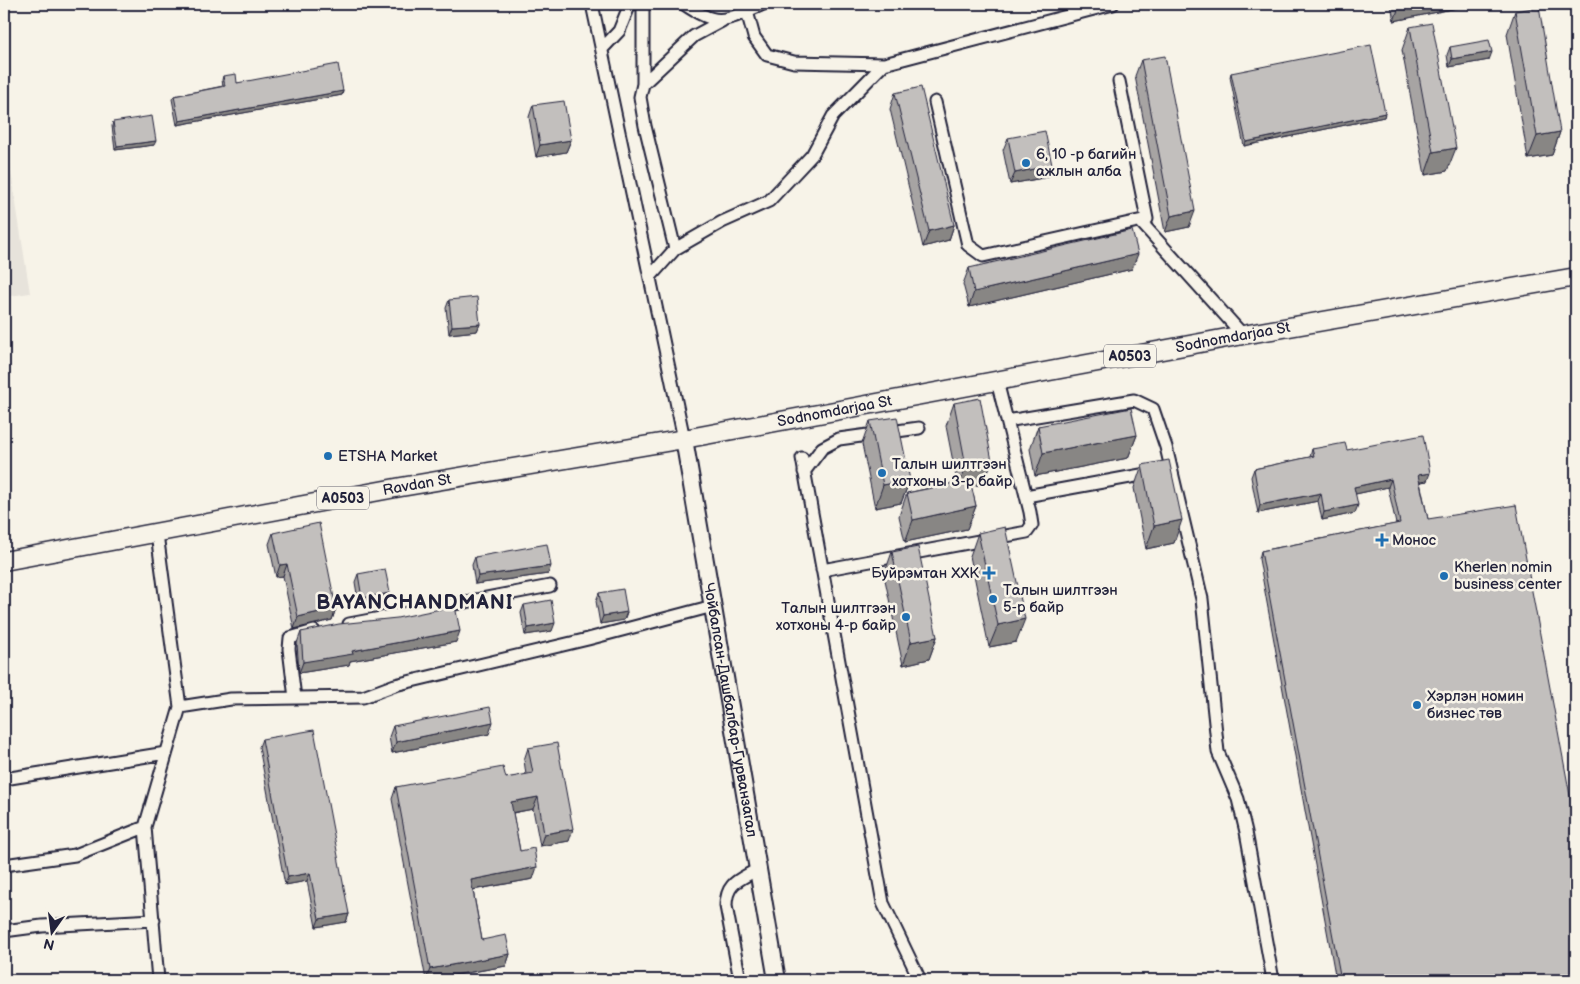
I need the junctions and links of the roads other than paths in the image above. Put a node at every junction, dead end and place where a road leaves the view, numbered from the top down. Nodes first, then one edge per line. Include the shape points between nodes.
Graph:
1 (592, 4) edge
2 (630, 4) edge
3 (643, 4) edge
4 (684, 4) edge
5 (763, 4) edge
6 (1113, 4) edge
7 (746, 7) edge
8 (722, 21) junction
9 (602, 49) junction
10 (884, 64) junction
11 (1119, 81) dead end
12 (643, 84) junction
13 (935, 102) dead end
14 (1140, 221) junction
15 (675, 249) junction
16 (650, 277) junction
17 (1576, 277) edge
18 (1243, 335) junction
19 (997, 381) junction
20 (1007, 421) junction
21 (919, 428) dead end
22 (684, 439) junction
23 (802, 458) dead end
24 (1171, 469) junction
25 (804, 472) junction
26 (1026, 496) junction
27 (157, 534) junction
28 (4, 561) edge
29 (822, 570) junction
30 (550, 586) dead end
31 (713, 606) junction
32 (341, 626) edge
33 (322, 629) edge
34 (295, 698) junction
35 (180, 707) junction
36 (166, 754) junction
37 (4, 779) edge
38 (145, 827) junction
39 (4, 865) edge
40 (758, 868) junction
41 (154, 920) junction
42 (4, 931) edge
43 (158, 980) edge
44 (740, 980) edge
45 (777, 980) edge
46 (920, 980) edge
47 (1273, 980) edge

1 - 9 street
2 - 9 street via 619,31
3 - 12 street
4 - 8 street via 702,16
5 - 7 street
6 - 10 street
7 - 8 street
7 - 10 street via 754,37 767,55 794,62
8 - 12 street via 694,36
9 - 16 street
10 - 15 street via 833,116 812,154 769,201 722,222
11 - 14 street via 1147,219
12 - 15 street via 640,97 645,126
13 - 14 street via 968,245 982,256
14 - 18 street
15 - 16 street
16 - 22 street
17 - 18 main road, Sodnomdarjaa St / A0503
18 - 19 main road, Sodnomdarjaa St / A0503
19 - 20 street
19 - 22 main road, Sodnomdarjaa St / A0503
20 - 24 street via 1134,400 1152,409
20 - 26 street
21 - 25 street via 840,439 822,448
22 - 27 main road, Ravdan St / A0503 via 401,487
22 - 31 street, Чойбалсан-Дашбалбар-Гурванзагал
23 - 25 street
24 - 26 street
24 - 47 street via 1202,599 1218,752 1238,798
25 - 29 street
26 - 29 street via 1032,525 1027,532
27 - 28 main road, Ravdan St / A0503
27 - 35 street
29 - 46 street via 883,903
30 - 32 street
31 - 34 street via 395,685 363,697
31 - 40 street, Чойбалсан-Дашбалбар-Гурванзагал
33 - 34 street via 290,638
34 - 35 street via 231,699
35 - 36 street
36 - 37 street
36 - 38 street
38 - 39 street via 74,855
38 - 41 street
40 - 44 street via 732,884 726,894
40 - 45 street, Чойбалсан-Дашбалбар-Гурванзагал
41 - 42 street
41 - 43 street

